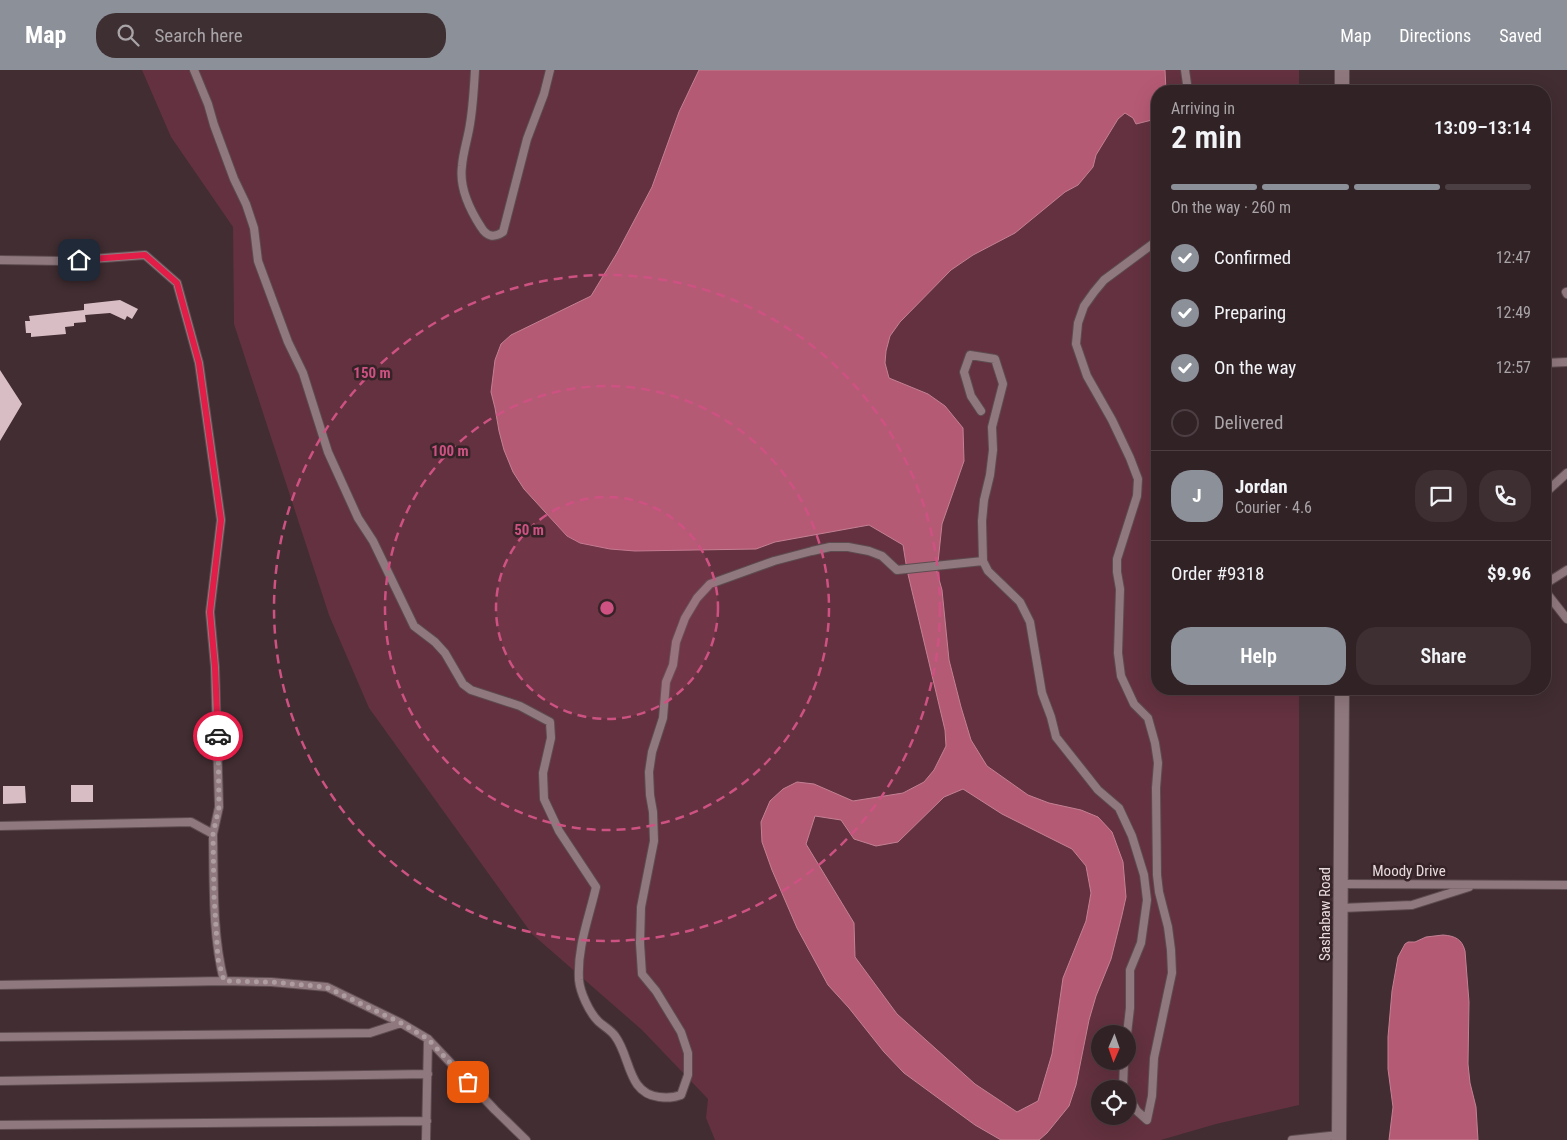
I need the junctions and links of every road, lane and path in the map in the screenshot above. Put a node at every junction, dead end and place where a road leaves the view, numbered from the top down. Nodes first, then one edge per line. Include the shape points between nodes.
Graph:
1 (194, 70) edge
2 (475, 70) edge
3 (550, 70) edge
4 (1185, 70) edge
5 (1342, 70) edge
6 (1187, 85) edge
7 (1342, 85) edge
8 (1151, 245) edge
9 (0, 260) edge
10 (1567, 362) edge
11 (1551, 363) edge
12 (981, 411) dead end
13 (1567, 473) edge
14 (1551, 488) edge
15 (983, 561) junction
16 (1567, 570) edge
17 (1551, 580) edge
18 (1551, 600) edge
19 (1567, 620) edge
20 (1342, 695) edge
21 (0, 826) edge
22 (213, 834) junction
23 (1342, 884) junction
24 (1567, 884) edge
25 (1475, 885) junction
26 (1342, 908) junction
27 (224, 981) junction
28 (0, 985) edge
29 (401, 1023) junction
30 (1128, 1025) edge
31 (0, 1037) edge
32 (428, 1039) junction
33 (428, 1074) junction
34 (0, 1081) edge
35 (1136, 1108) edge
36 (427, 1121) junction
37 (0, 1125) edge
38 (1339, 1137) edge
39 (426, 1140) edge
40 (526, 1140) edge
41 (1292, 1140) edge

1 - 15 lane via 246,204 254,228 258,261 303,373 328,452 414,626 445,653 471,690 520,706 550,722 551,738 543,773 544,799 559,831 596,887 582,936 579,982 596,1019 615,1036 634,1081 649,1096 671,1099 681,1095 688,1075 688,1053 680,1032 642,974 640,943 641,907 654,841 649,772 652,752 664,718 666,682 674,666 676,642 697,598 710,584 774,561 830,547 869,551 882,556 898,570
2 - 3 lane via 470,124 461,167 463,188 484,232 496,237 503,232 527,139
4 - 6 lane
5 - 7 main road
8 - 35 lane via 1104,280 1094,292 1078,323 1076,344 1087,376 1138,479 1137,496 1117,559 1120,589 1118,653 1121,676 1134,704 1148,718 1155,743 1158,763 1157,875 1168,927 1172,973 1154,1058 1147,1120
9 - 22 lane via 63,261 145,255 177,283 199,363 221,520 210,612 219,807
10 - 11 lane
12 - 15 lane via 971,396 964,372 970,355 995,359 1003,384 992,427 994,450 982,521
13 - 14 lane
15 - 30 lane via 988,571 1020,602 1030,622 1042,693 1056,737 1098,790 1119,808 1132,836 1144,875 1147,900 1141,943 1130,970
16 - 17 lane
18 - 19 lane
20 - 23 main road, Sashabaw Road
21 - 22 lane via 191,822
22 - 27 lane via 218,959
23 - 25 lane, Moody Drive
23 - 26 main road, Sashabaw Road
24 - 25 lane, Moody Drive
25 - 26 lane, Moody Drive via 1402,907
26 - 38 main road, Sashabaw Road
27 - 28 lane
27 - 29 lane via 326,987
29 - 31 lane via 370,1033
29 - 32 lane
32 - 33 lane
32 - 40 lane
33 - 34 lane
33 - 36 lane
36 - 37 lane
36 - 39 lane
38 - 41 lane

